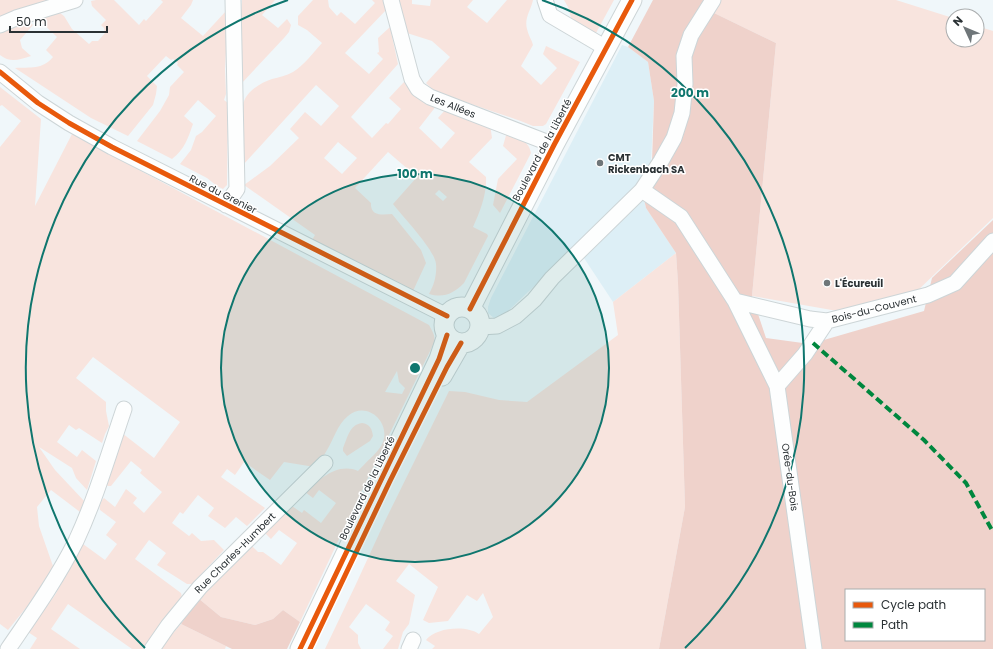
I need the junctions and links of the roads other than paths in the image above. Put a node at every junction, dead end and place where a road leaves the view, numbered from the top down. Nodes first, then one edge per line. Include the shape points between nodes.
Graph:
1 (75, 0) edge
2 (233, 0) edge
3 (391, 0) edge
4 (545, 0) edge
5 (632, 0) edge
6 (713, 0) edge
7 (0, 25) edge
8 (606, 48) junction
9 (0, 72) edge
10 (554, 146) junction
11 (642, 190) junction
12 (226, 205) junction
13 (993, 241) edge
14 (735, 301) junction
15 (470, 309) junction
16 (827, 321) junction
17 (480, 327) junction
18 (452, 331) junction
19 (777, 386) junction
20 (124, 409) dead end
21 (325, 463) dead end
22 (8, 649) edge
23 (152, 649) edge
24 (300, 649) edge
25 (310, 649) edge
26 (814, 649) edge

1 - 7 street
2 - 12 street via 237,189
3 - 10 street, Les Allées via 412,79 418,89 430,97
4 - 8 street via 550,15
5 - 8 main road, Boulevard de la Liberté
6 - 11 street via 691,35 684,56 682,113 674,138
8 - 10 main road, Boulevard de la Liberté
9 - 12 street, Rue du Grenier via 38,103 69,123
10 - 15 main road, Boulevard de la Liberté
11 - 14 street via 681,217
11 - 17 street via 516,316 497,326
12 - 18 street, Rue du Grenier
13 - 16 street, Bois-du-Couvent via 955,283 928,296
14 - 16 street, Bois-du-Couvent
14 - 19 street
15 - 17 main road via 478,316
15 - 18 main road via 454,309
16 - 19 street via 805,354
17 - 18 main road via 473,339
18 - 24 main road, Boulevard de la Liberté
18 - 25 main road, Boulevard de la Liberté via 447,366
19 - 26 street, Orée-du-Bois
20 - 22 street via 98,490 76,541 49,590
21 - 23 street, Rue Charles-Humbert via 200,587

